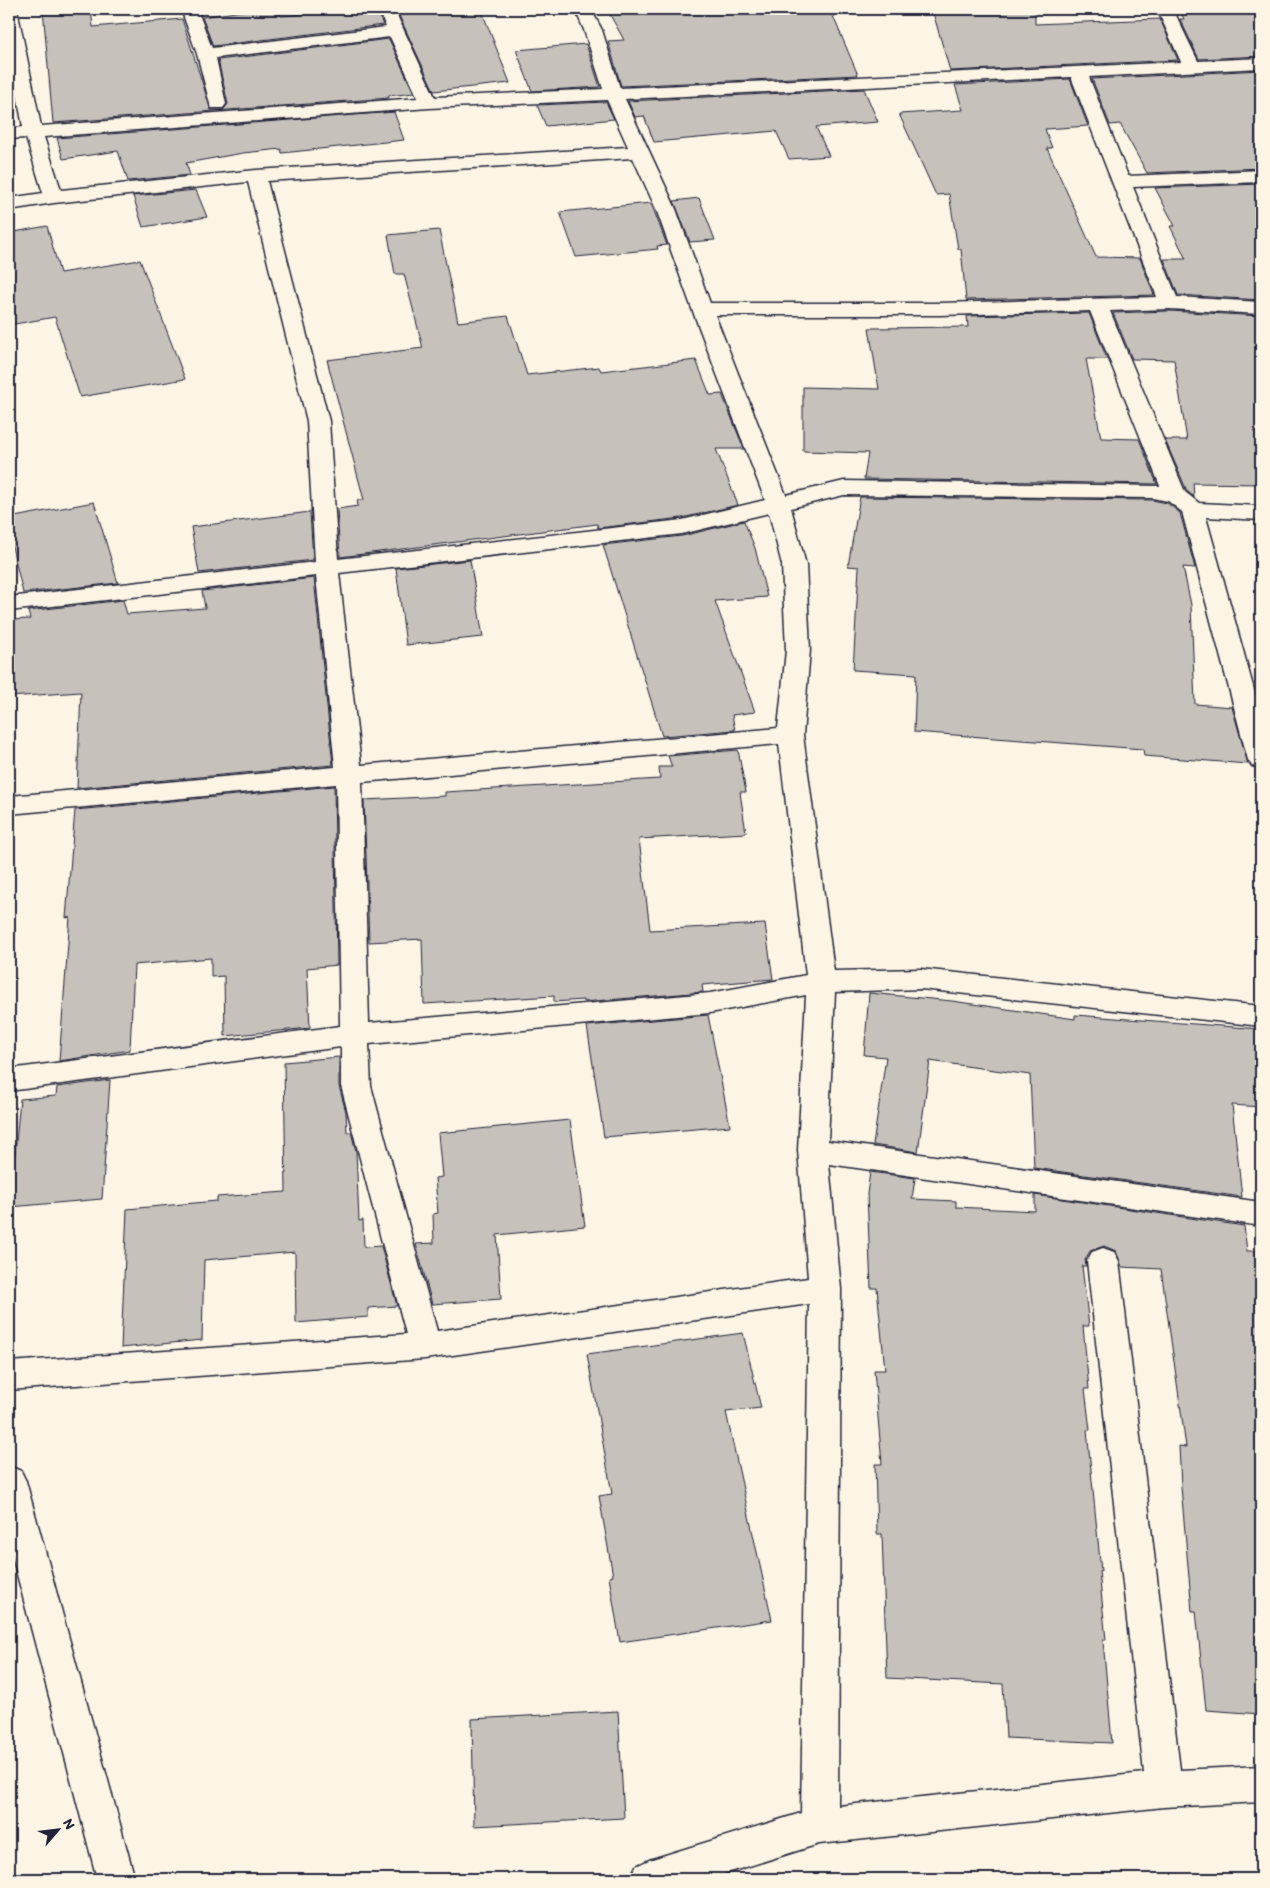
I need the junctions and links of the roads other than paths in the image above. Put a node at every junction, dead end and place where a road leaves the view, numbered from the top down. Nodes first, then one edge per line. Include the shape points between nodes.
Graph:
1 (9, 9) edge
2 (190, 9) edge
3 (386, 9) edge
4 (583, 9) edge
5 (1165, 9) edge
6 (397, 31) junction
7 (206, 54) junction
8 (1261, 63) edge
9 (1192, 66) junction
10 (1078, 72) junction
11 (613, 93) junction
12 (429, 103) junction
13 (217, 104) dead end
14 (33, 132) junction
15 (9, 134) edge
16 (640, 152) junction
17 (256, 176) junction
18 (1261, 176) edge
19 (1122, 182) junction
20 (54, 197) junction
21 (9, 204) edge
22 (1169, 303) junction
23 (1098, 305) junction
24 (1261, 308) edge
25 (702, 309) junction
26 (1184, 502) junction
27 (779, 506) junction
28 (1261, 513) edge
29 (327, 569) junction
30 (9, 604) edge
31 (790, 735) junction
32 (1261, 760) edge
33 (348, 776) junction
34 (9, 805) edge
35 (821, 982) junction
36 (1261, 1016) edge
37 (354, 1035) junction
38 (9, 1080) edge
39 (813, 1150) junction
40 (1261, 1214) edge
41 (1103, 1261) dead end
42 (825, 1289) junction
43 (425, 1346) junction
44 (9, 1376) edge
45 (9, 1482) edge
46 (1261, 1784) edge
47 (1164, 1789) junction
48 (819, 1826) junction
49 (116, 1879) edge
50 (649, 1879) edge

1 - 14 street
2 - 7 street
3 - 6 street
4 - 11 street
5 - 9 street
6 - 7 street
6 - 12 street
7 - 13 street
8 - 9 street
9 - 10 street
10 - 11 street
10 - 19 street
11 - 12 street
11 - 16 street
12 - 14 street
14 - 15 street
14 - 20 street
16 - 17 street
16 - 25 street via 666,209
17 - 20 street
17 - 29 street via 318,421
18 - 19 street
19 - 22 street
20 - 21 street
22 - 23 street
22 - 24 street
23 - 25 street
23 - 26 street
25 - 27 street
26 - 27 street via 1152,491 844,488
26 - 28 street
26 - 32 street
27 - 29 street via 682,527
27 - 31 street via 794,565 796,603 798,650
29 - 30 street
29 - 33 street
31 - 33 street
31 - 35 street
33 - 34 street
33 - 37 street
35 - 36 street via 921,979
35 - 37 street via 710,1003
35 - 39 street
37 - 38 street
37 - 43 street via 356,1086
39 - 40 street
39 - 42 street
41 - 47 street
42 - 43 street
42 - 48 street
43 - 44 street
45 - 49 street
46 - 47 street
47 - 48 street
48 - 50 street

